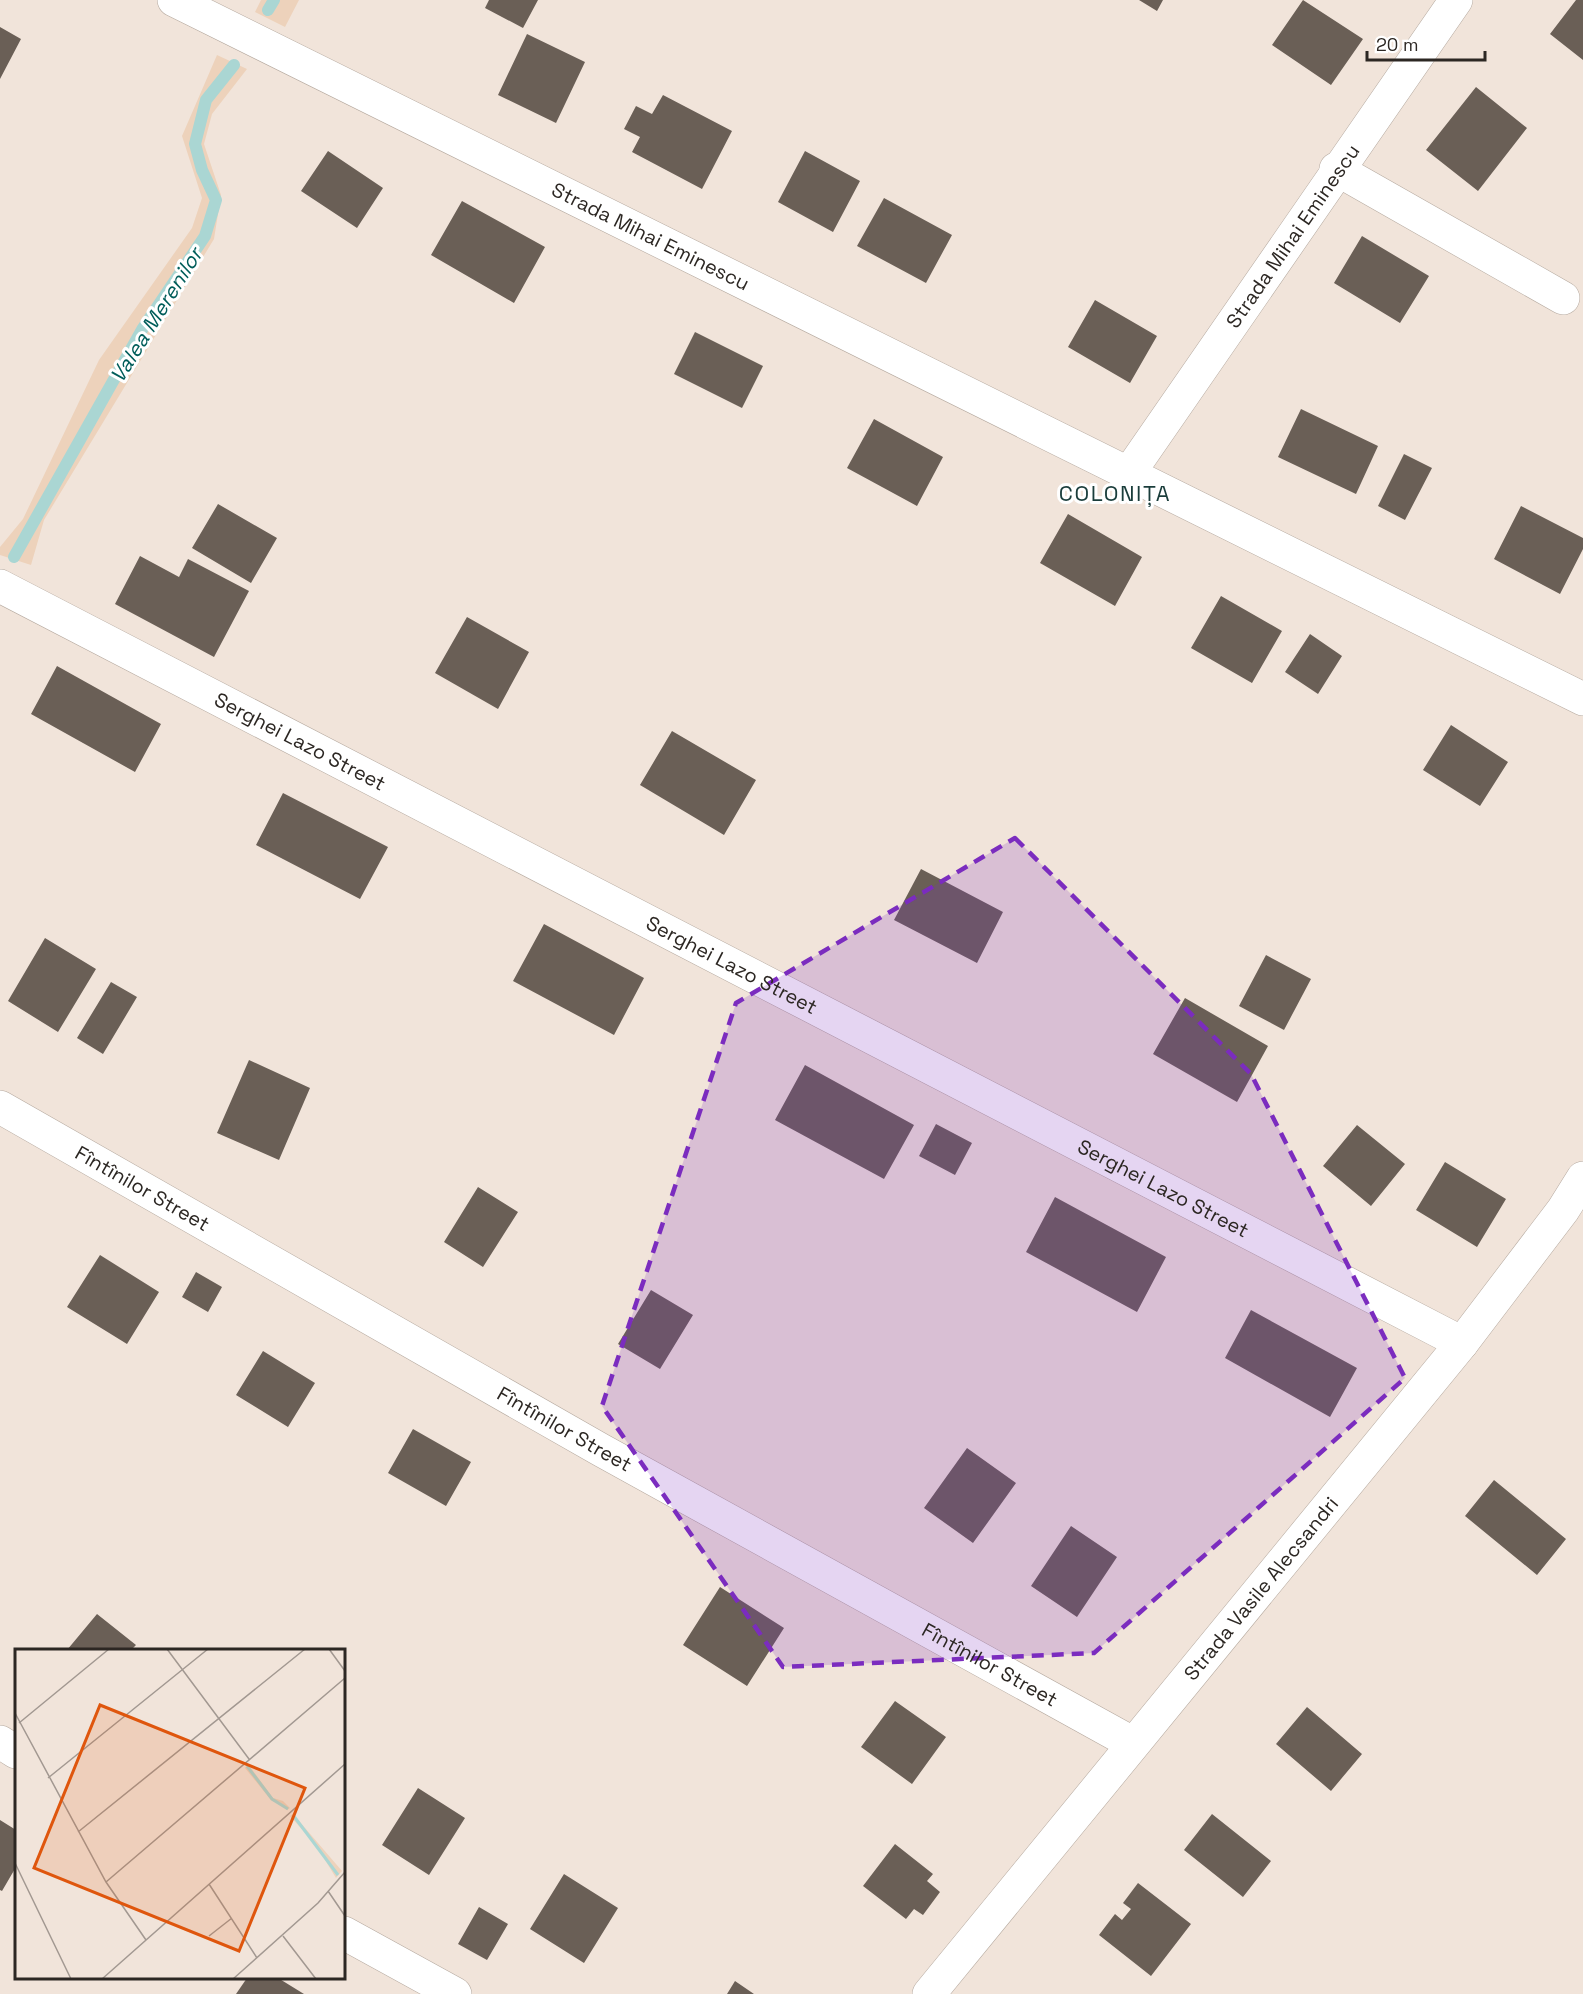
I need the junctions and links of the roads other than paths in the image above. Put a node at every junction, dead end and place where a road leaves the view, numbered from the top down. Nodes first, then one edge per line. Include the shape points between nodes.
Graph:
1 (174, 0) edge
2 (1456, 0) edge
3 (1336, 170) junction
4 (1563, 298) dead end
5 (1129, 473) junction
6 (0, 586) edge
7 (1583, 699) edge
8 (0, 1107) edge
9 (1583, 1178) edge
10 (1462, 1343) junction
11 (0, 1742) edge
12 (1132, 1743) junction
13 (15, 1751) edge
14 (345, 1934) edge
15 (454, 1994) edge
16 (929, 1994) edge

1 - 5 street, Strada Mihai Eminescu
2 - 3 street, Strada Mihai Eminescu
3 - 4 street
3 - 5 street, Strada Mihai Eminescu
5 - 7 street, Strada Mihai Eminescu
6 - 10 street, Serghei Lazo Street
8 - 12 street, Fîntînilor Street via 601,1450
9 - 10 street, Strada Vasile Alecsandri
10 - 12 street, Strada Vasile Alecsandri
11 - 13 street
12 - 16 street, Strada Vasile Alecsandri
14 - 15 street

